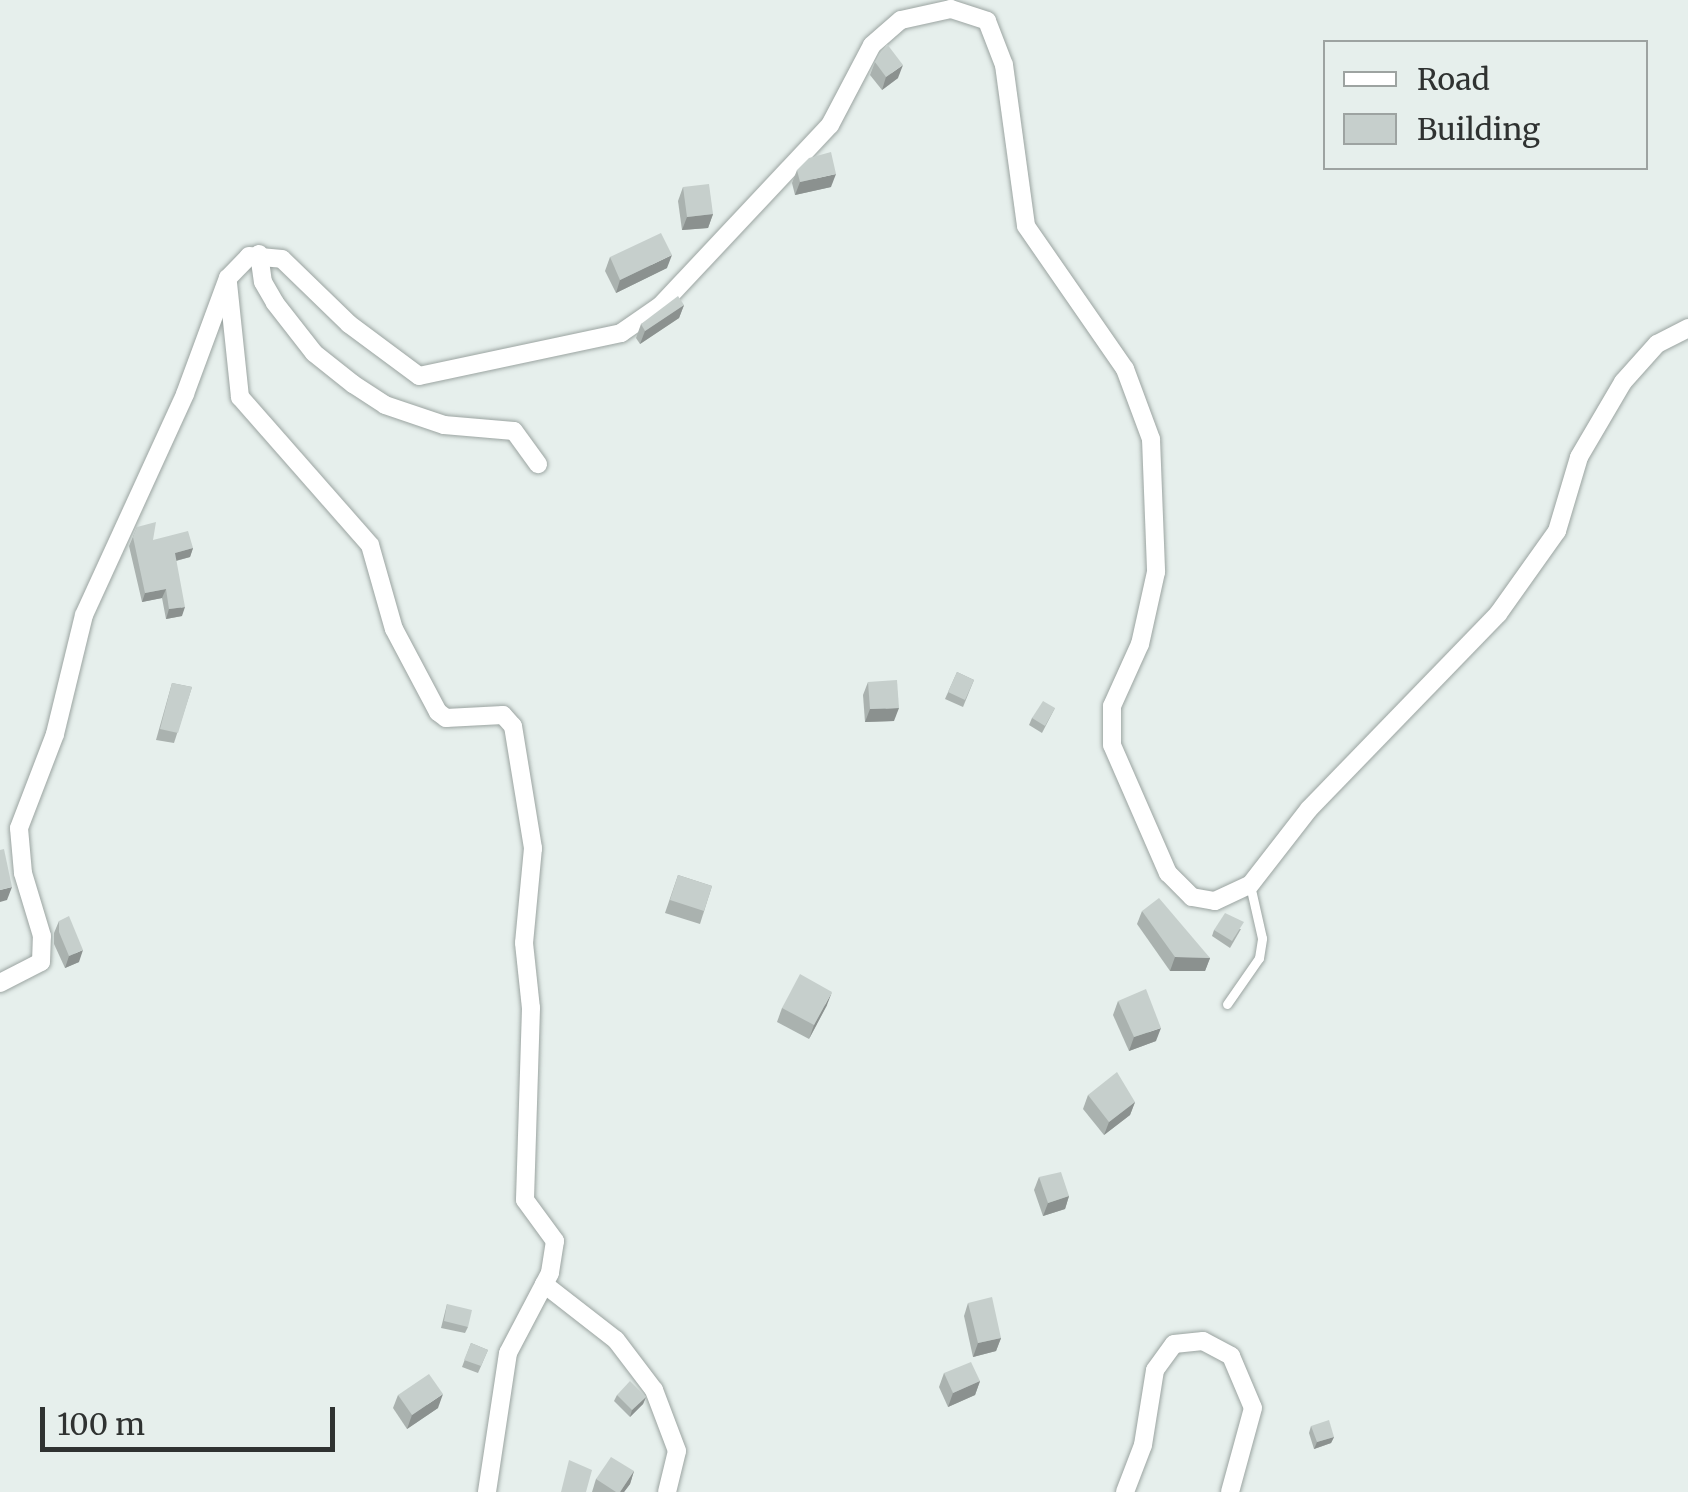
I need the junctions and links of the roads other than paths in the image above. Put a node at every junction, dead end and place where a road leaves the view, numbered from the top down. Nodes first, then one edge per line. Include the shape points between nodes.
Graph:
1 (259, 254) junction
2 (228, 278) junction
3 (1688, 328) edge
4 (538, 464) dead end
5 (1250, 885) junction
6 (0, 984) edge
7 (1228, 1004) dead end
8 (544, 1284) junction
9 (487, 1492) edge
10 (667, 1492) edge
11 (1124, 1492) edge
12 (1230, 1492) edge

1 - 2 street via 235,264
1 - 4 street via 275,303 314,353 353,384 385,406 444,424 514,431
1 - 5 street via 282,259 348,324 418,376 621,333 660,306 830,125 872,45 901,20 951,9 987,21 1004,66 1026,226 1125,368 1151,440 1156,572 1140,644 1112,706 1112,746 1168,873 1192,897 1215,901
2 - 6 street via 185,394 84,614 55,734 19,828 23,873 42,936 41,962
2 - 8 street via 240,398 370,546 394,629 438,712 446,718 503,715 513,726 534,848 524,943 531,1008 525,1200 556,1241
3 - 5 street via 1657,344 1623,382 1579,458 1557,530 1498,614 1309,809
5 - 7 lane via 1262,938 1259,958
8 - 9 street via 508,1353
8 - 10 street via 616,1340 654,1390 677,1451
11 - 12 street via 1143,1445 1155,1370 1174,1344 1204,1341 1231,1356 1253,1408

